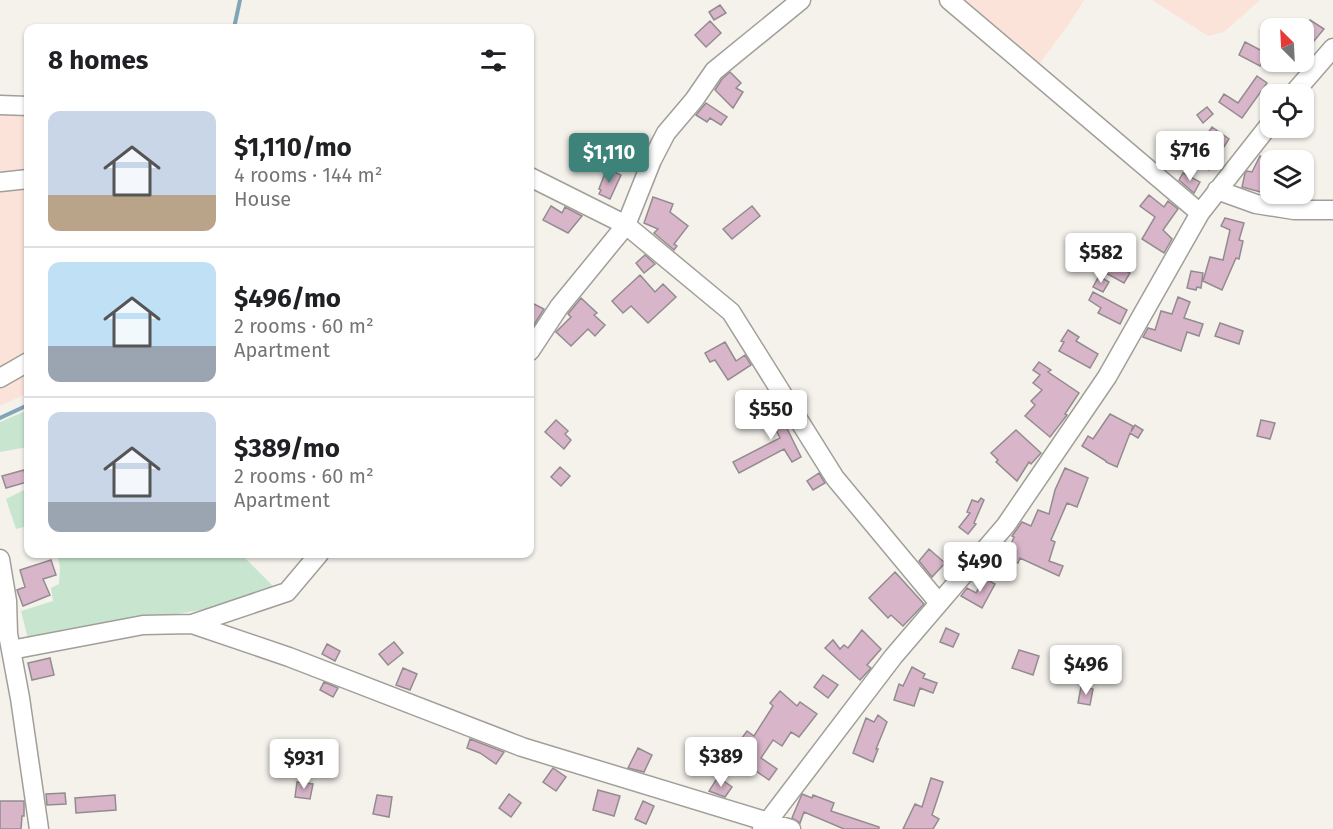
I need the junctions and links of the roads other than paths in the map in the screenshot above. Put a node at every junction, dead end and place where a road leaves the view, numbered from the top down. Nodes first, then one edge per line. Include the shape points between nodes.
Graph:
1 (801, 0) edge
2 (949, 0) edge
3 (1333, 48) edge
4 (1302, 84) edge
5 (0, 105) edge
6 (24, 106) edge
7 (1260, 136) edge
8 (24, 179) edge
9 (534, 179) edge
10 (0, 182) edge
11 (1217, 190) junction
12 (1333, 210) edge
13 (1200, 213) junction
14 (626, 225) junction
15 (534, 345) edge
16 (24, 364) edge
17 (0, 378) edge
18 (316, 558) edge
19 (0, 559) edge
20 (3, 603) edge
21 (939, 603) junction
22 (192, 624) junction
23 (11, 650) junction
24 (764, 825) edge
25 (39, 829) edge
26 (791, 829) edge

1 - 14 street via 714,71 666,133
2 - 13 street
3 - 4 street
5 - 6 street
7 - 11 street
8 - 10 street
9 - 14 street
11 - 12 street via 1256,204 1294,210
11 - 13 street
13 - 21 street via 1107,377 1006,525
14 - 15 street via 559,307
14 - 21 street via 731,312 835,478
16 - 17 street
18 - 22 street via 287,592
19 - 20 street
20 - 23 street
21 - 24 street
22 - 23 street via 143,624
22 - 24 street via 522,747
23 - 25 street
24 - 26 street

